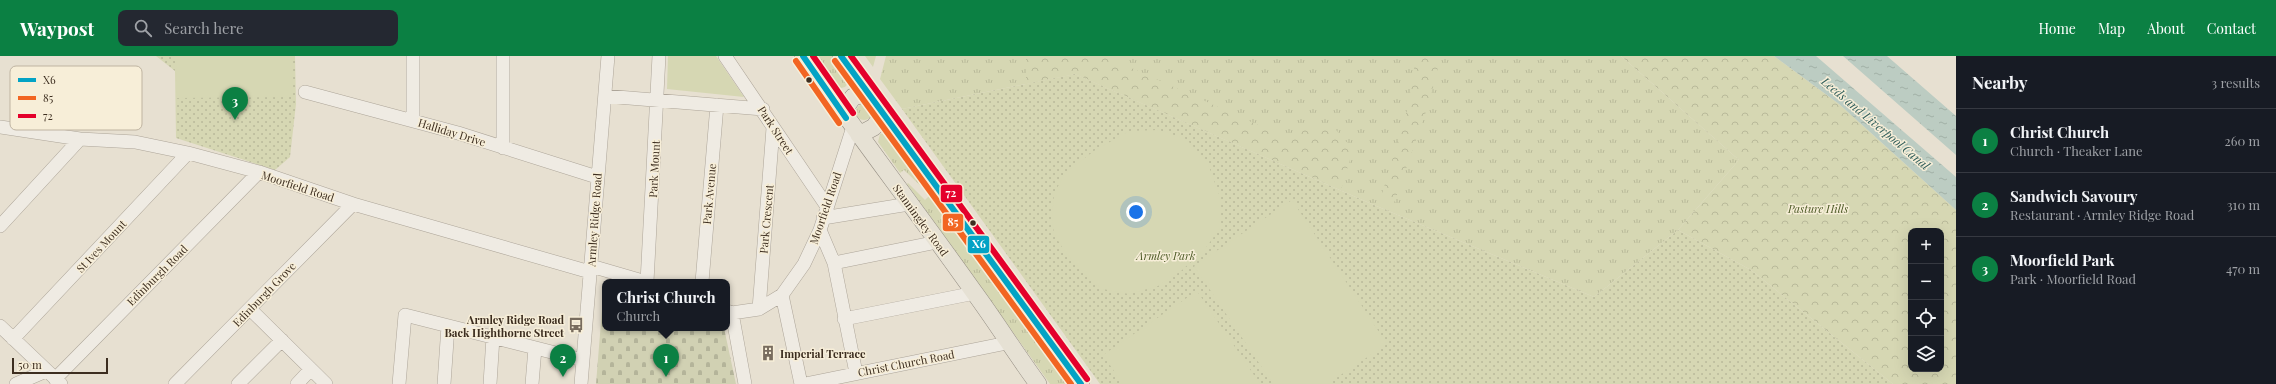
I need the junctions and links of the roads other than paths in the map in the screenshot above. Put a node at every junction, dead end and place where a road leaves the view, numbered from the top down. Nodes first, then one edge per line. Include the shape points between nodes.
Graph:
1 (413, 56) edge
2 (503, 56) edge
3 (608, 56) edge
4 (659, 56) edge
5 (725, 56) edge
6 (803, 56) edge
7 (841, 56) edge
8 (305, 92) dead end
9 (868, 93) junction
10 (605, 96) junction
11 (658, 101) junction
12 (716, 105) junction
13 (762, 109) junction
14 (842, 112) junction
15 (883, 114) junction
16 (413, 120) junction
17 (0, 127) edge
18 (10, 128) edge
19 (773, 128) junction
20 (20, 130) edge
21 (856, 131) junction
22 (80, 139) junction
23 (502, 148) junction
24 (188, 153) junction
25 (259, 172) junction
26 (597, 177) junction
27 (353, 204) junction
28 (909, 204) junction
29 (823, 218) junction
30 (0, 226) edge
31 (937, 242) junction
32 (834, 263) junction
33 (590, 269) junction
34 (633, 279) edge
35 (646, 279) edge
36 (702, 279) edge
37 (975, 293) junction
38 (782, 295) junction
39 (759, 309) junction
40 (250, 310) junction
41 (730, 312) edge
42 (730, 316) edge
43 (844, 319) junction
44 (0, 326) edge
45 (448, 326) junction
46 (494, 337) junction
47 (13, 339) junction
48 (282, 340) junction
49 (1007, 342) junction
50 (535, 348) junction
51 (583, 360) junction
52 (311, 369) junction
53 (856, 373) junction
54 (54, 378) edge
55 (16, 384) edge
56 (175, 384) edge
57 (238, 384) edge
58 (297, 384) edge
59 (326, 384) edge
60 (399, 384) edge
61 (444, 384) edge
62 (490, 384) edge
63 (532, 384) edge
64 (581, 384) edge
65 (745, 384) edge
66 (801, 384) edge
67 (805, 384) edge
68 (1038, 384) edge
69 (1081, 384) edge

1 - 16 street
2 - 23 street
3 - 10 street, Armley Ridge Road
4 - 11 street, Park Mount
5 - 13 street, Park Street
6 - 14 main road, Stanningley Road
7 - 9 main road
8 - 16 street, Halliday Drive
9 - 14 main road via 853,97
9 - 15 main road
10 - 11 street
10 - 26 street, Armley Ridge Road
11 - 12 street
11 - 35 street, Park Mount
12 - 13 street
12 - 36 street, Park Avenue
13 - 19 street, Park Street
14 - 21 main road, Stanningley Road
15 - 21 main road via 874,127
15 - 69 main road
16 - 23 street, Halliday Drive
17 - 18 street, Moorfield Road
19 - 29 street, Park Street
19 - 39 street, Park Crescent
20 - 22 street, Moorfield Road
21 - 28 main road, Stanningley Road
21 - 29 street, Moorfield Road
22 - 24 street, Moorfield Road via 135,142
22 - 30 street
23 - 26 street, Halliday Drive
24 - 25 street, Moorfield Road
24 - 47 street, St Ives Mount
25 - 27 street, Moorfield Road
25 - 54 street, Edinburgh Road
26 - 33 street, Armley Ridge Road
27 - 33 street, Moorfield Road
27 - 40 street, Edinburgh Grove
28 - 29 street
28 - 31 main road, Stanningley Road
29 - 32 street, Park Street
29 - 38 street, Moorfield Road via 804,264
31 - 32 street
31 - 37 main road, Stanningley Road
32 - 43 street, Park Street
33 - 34 street, Moorfield Road
33 - 51 street, Armley Ridge Road
37 - 43 street
37 - 49 main road, Stanningley Road
38 - 39 street, Moorfield Road
38 - 66 street
39 - 41 street, Moorfield Road
40 - 48 street
40 - 56 street, Edinburgh Grove
42 - 65 street
43 - 53 street, Park Street
44 - 47 street
45 - 46 street
45 - 60 street via 405,315
45 - 61 street
46 - 50 street
46 - 62 street
47 - 54 street
48 - 52 street
48 - 57 street
49 - 53 street, Christ Church Road
49 - 68 main road, Stanningley Road
50 - 51 street
50 - 63 street
51 - 64 street, Armley Ridge Road
52 - 58 street
52 - 59 street
53 - 67 street, Christ Church Road
54 - 55 street

